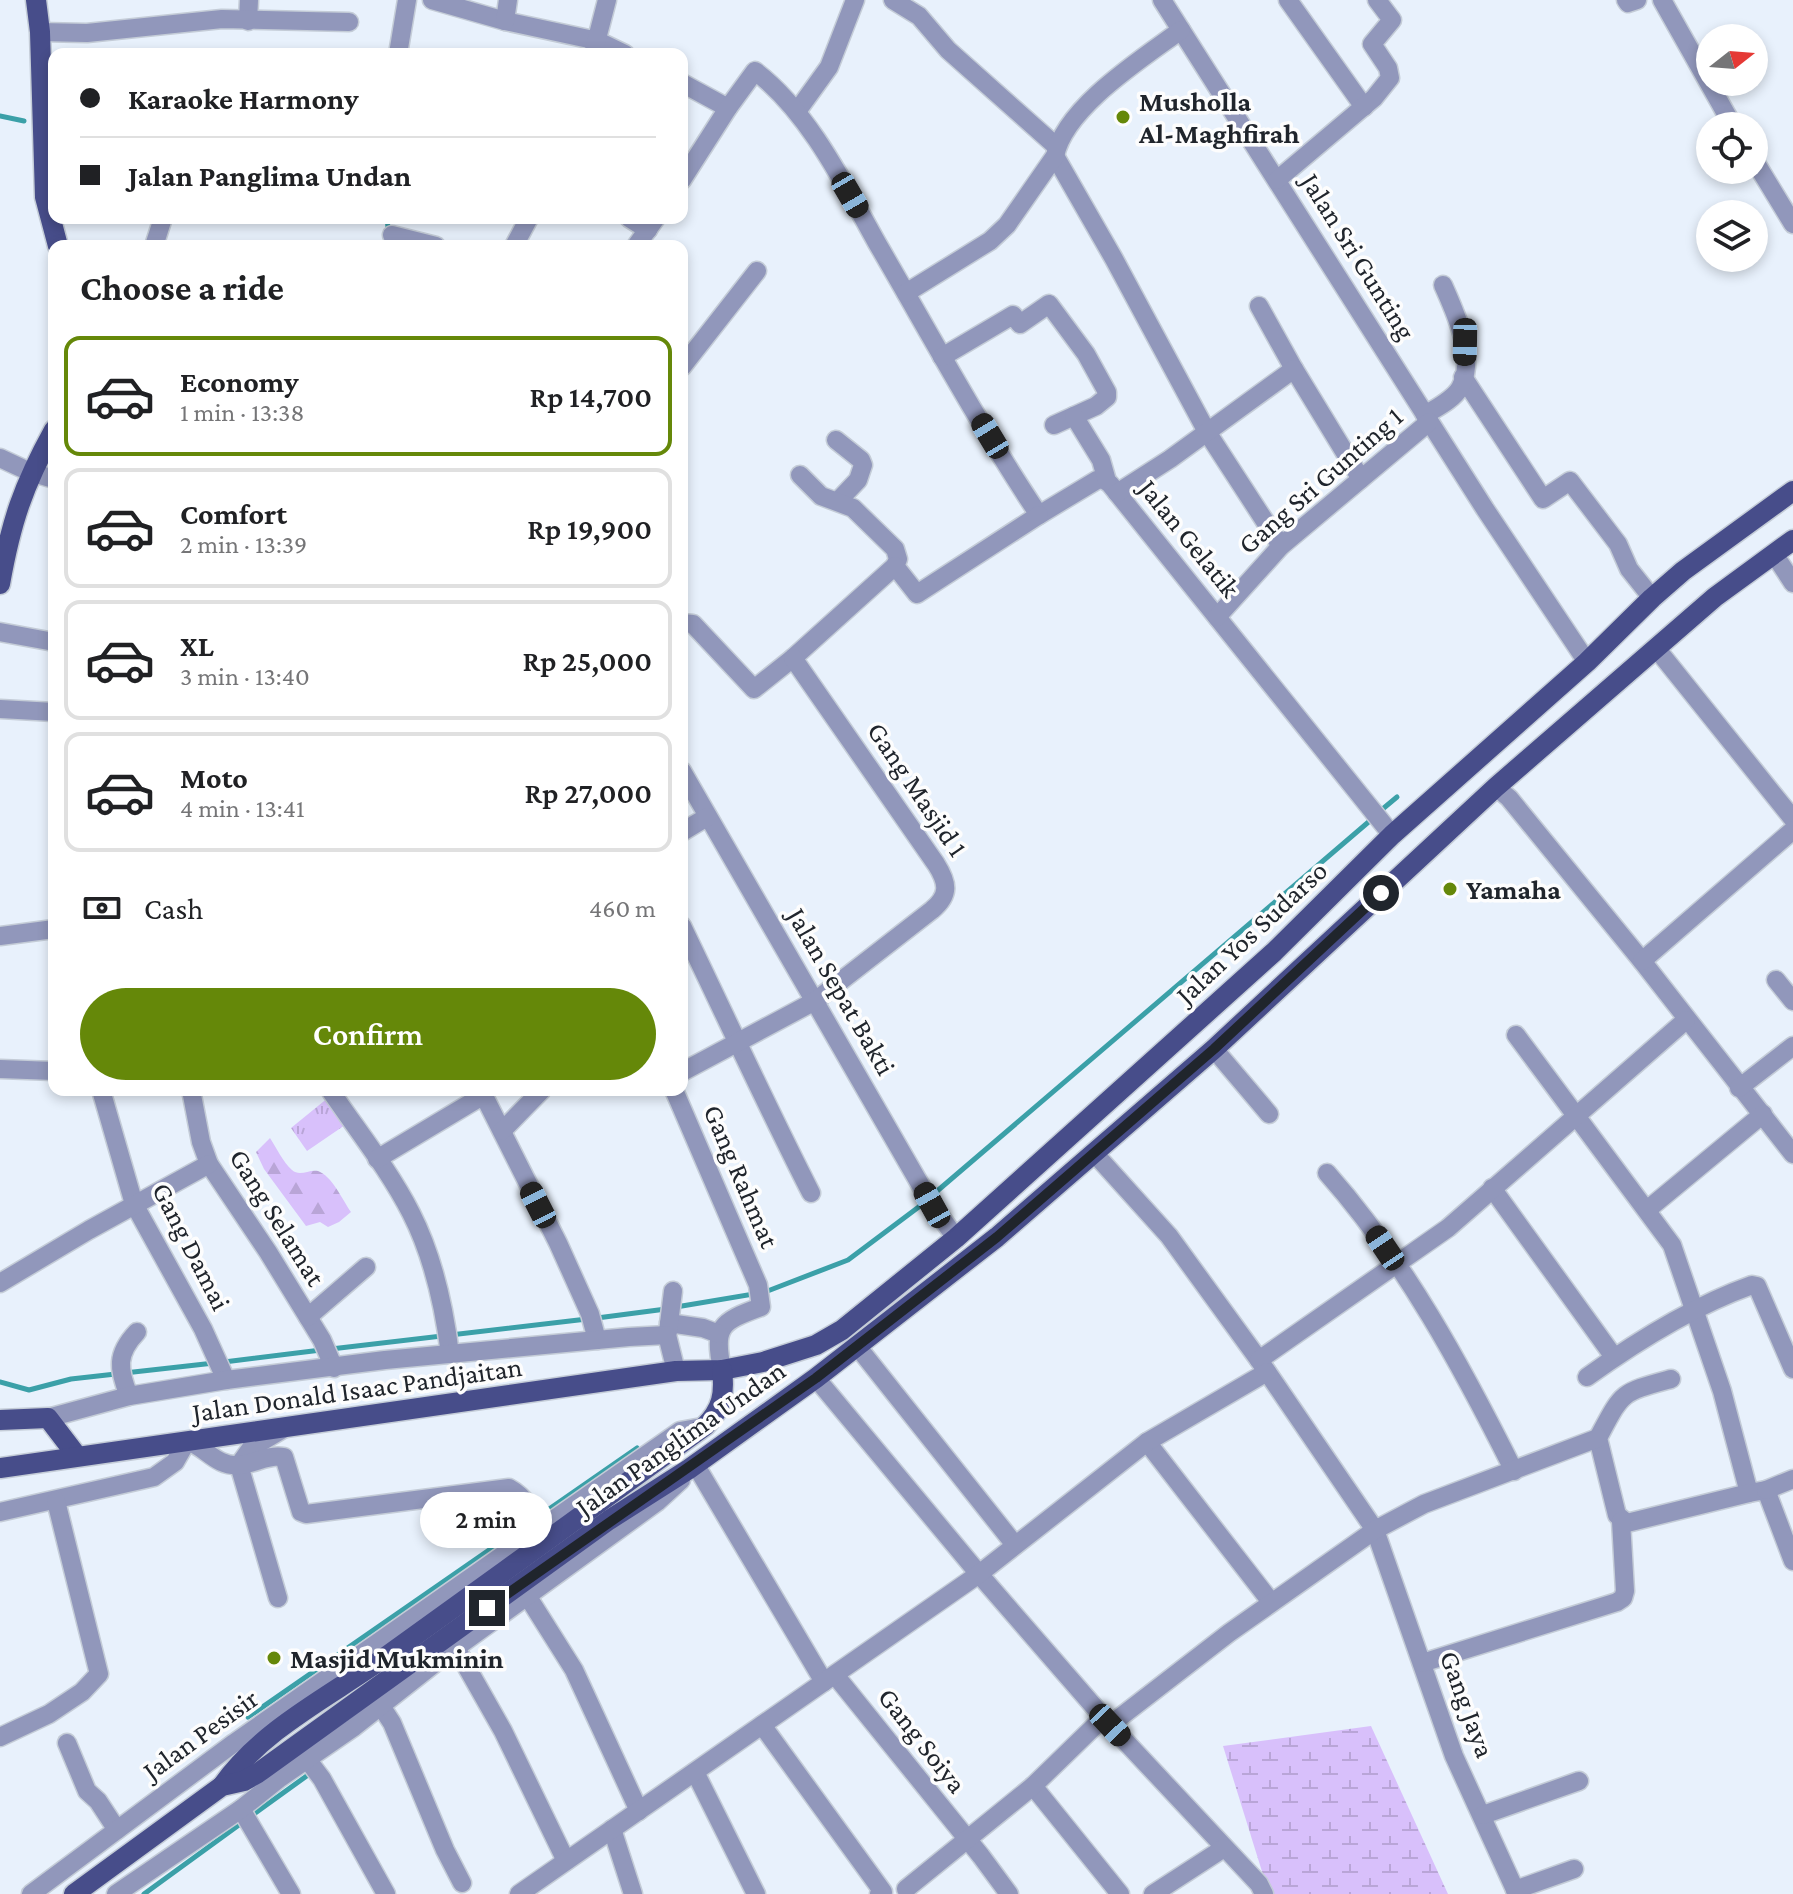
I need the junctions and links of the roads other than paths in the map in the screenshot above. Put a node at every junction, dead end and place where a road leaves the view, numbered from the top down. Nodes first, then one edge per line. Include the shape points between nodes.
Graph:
1 (36, 0) edge
2 (249, 0) edge
3 (407, 0) edge
4 (432, 0) edge
5 (508, 0) edge
6 (607, 0) edge
7 (855, 0) edge
8 (893, 0) edge
9 (1162, 0) edge
10 (1288, 0) edge
11 (1377, 0) edge
12 (1626, 0) edge
13 (1637, 0) edge
14 (1662, 0) edge
15 (248, 21) junction
16 (505, 21) junction
17 (349, 22) dead end
18 (1181, 30) junction
19 (40, 32) junction
20 (399, 48) edge
21 (595, 48) edge
22 (48, 65) edge
23 (688, 86) edge
24 (1364, 107) junction
25 (728, 108) junction
26 (798, 110) junction
27 (1725, 112) edge
28 (1056, 152) junction
29 (688, 171) edge
30 (1277, 180) junction
31 (1768, 183) edge
32 (48, 208) edge
33 (1793, 224) edge
34 (391, 233) edge
35 (415, 240) edge
36 (757, 271) dead end
37 (1443, 285) dead end
38 (906, 293) junction
39 (1259, 306) dead end
40 (942, 357) junction
41 (688, 359) edge
42 (1294, 369) junction
43 (1463, 377) junction
44 (1074, 416) junction
45 (1427, 418) junction
46 (1054, 425) dead end
47 (1207, 432) junction
48 (48, 440) edge
49 (836, 440) dead end
50 (0, 458) edge
51 (30, 472) junction
52 (800, 475) dead end
53 (48, 477) edge
54 (1361, 479) junction
55 (1112, 487) junction
56 (1793, 491) edge
57 (838, 501) junction
58 (1039, 515) junction
59 (1793, 540) edge
60 (1281, 546) junction
61 (1774, 554) junction
62 (895, 566) junction
63 (1793, 583) edge
64 (0, 584) edge
65 (1652, 598) junction
66 (1217, 617) junction
67 (688, 624) edge
68 (0, 632) edge
69 (48, 641) edge
70 (1656, 648) junction
71 (793, 658) junction
72 (1587, 662) junction
73 (0, 709) edge
74 (48, 712) edge
75 (688, 782) edge
76 (1496, 787) junction
77 (707, 817) junction
78 (1793, 819) edge
79 (1382, 822) junction
80 (688, 828) edge
81 (1793, 830) edge
82 (48, 930) edge
83 (0, 936) edge
84 (688, 938) edge
85 (1274, 952) junction
86 (1642, 961) junction
87 (1295, 973) junction
88 (1776, 980) dead end
89 (815, 1001) junction
90 (1793, 1001) edge
91 (1686, 1020) junction
92 (1516, 1035) dead end
93 (738, 1041) junction
94 (1793, 1046) edge
95 (1214, 1049) junction
96 (0, 1069) edge
97 (688, 1069) edge
98 (48, 1071) edge
99 (1739, 1088) junction
100 (103, 1096) edge
101 (192, 1096) edge
102 (334, 1096) edge
103 (476, 1096) edge
104 (484, 1096) edge
105 (536, 1096) edge
106 (677, 1096) edge
107 (1269, 1114) dead end
108 (1763, 1114) junction
109 (1576, 1117) junction
110 (502, 1131) junction
111 (1095, 1154) junction
112 (1793, 1154) edge
113 (377, 1159) junction
114 (209, 1164) junction
115 (1327, 1173) dead end
116 (1492, 1188) junction
117 (811, 1193) dead end
118 (134, 1204) junction
119 (1647, 1210) junction
120 (956, 1238) junction
121 (1395, 1265) junction
122 (366, 1267) dead end
123 (0, 1283) edge
124 (1696, 1309) junction
125 (670, 1313) junction
126 (308, 1317) junction
127 (593, 1327) junction
128 (137, 1332) dead end
129 (719, 1334) junction
130 (448, 1341) junction
131 (857, 1346) junction
132 (1614, 1357) junction
133 (333, 1363) junction
134 (1263, 1366) junction
135 (1793, 1369) edge
136 (722, 1370) junction
137 (676, 1371) junction
138 (224, 1375) junction
139 (1587, 1377) dead end
140 (816, 1378) junction
141 (1671, 1379) dead end
142 (124, 1380) junction
143 (48, 1418) junction
144 (0, 1420) edge
145 (705, 1426) junction
146 (283, 1429) junction
147 (1598, 1438) junction
148 (187, 1441) junction
149 (1147, 1442) junction
150 (77, 1456) junction
151 (239, 1465) junction
152 (692, 1467) junction
153 (0, 1468) edge
154 (1514, 1471) junction
155 (1793, 1479) edge
156 (1758, 1492) junction
157 (56, 1501) junction
158 (0, 1512) edge
159 (603, 1512) junction
160 (535, 1519) junction
161 (1621, 1521) junction
162 (1375, 1530) junction
163 (1015, 1545) junction
164 (1793, 1561) edge
165 (979, 1574) junction
166 (278, 1598) dead end
167 (531, 1601) junction
168 (1271, 1602) junction
169 (491, 1614) junction
170 (414, 1625) junction
171 (382, 1649) junction
172 (461, 1654) junction
173 (1422, 1663) junction
174 (830, 1678) junction
175 (386, 1714) junction
176 (1107, 1721) junction
177 (762, 1725) junction
178 (0, 1737) edge
179 (67, 1743) dead end
180 (315, 1769) junction
181 (695, 1772) junction
182 (1579, 1781) dead end
183 (222, 1786) junction
184 (1033, 1786) junction
185 (639, 1811) junction
186 (1483, 1815) junction
187 (246, 1819) junction
188 (612, 1829) junction
189 (117, 1830) junction
190 (966, 1840) junction
191 (1224, 1848) junction
192 (566, 1861) junction
193 (1574, 1869) dead end
194 (462, 1883) dead end
195 (908, 1891) edge
196 (526, 1892) edge
197 (1516, 1892) edge
198 (881, 1893) edge
199 (31, 1894) edge
200 (74, 1894) edge
201 (116, 1894) edge
202 (291, 1894) edge
203 (386, 1894) edge
204 (633, 1894) edge
205 (756, 1894) edge
206 (1009, 1894) edge
207 (1120, 1894) edge
208 (1153, 1894) edge
209 (1264, 1894) edge

1 - 19 main road
2 - 15 street
3 - 20 street
4 - 16 street
5 - 16 street
6 - 21 street
7 - 26 street via 829,67
8 - 28 street via 919,16
9 - 18 street, Jalan Sri Gunting
10 - 24 street
11 - 24 street via 1392,20 1372,44 1391,74
12 - 13 street
14 - 27 street
15 - 17 street
15 - 19 street
16 - 21 street
18 - 28 street via 1106,84
18 - 30 street, Jalan Sri Gunting
19 - 22 main road
22 - 32 main road
23 - 25 street
24 - 30 street
25 - 26 street via 755,71
25 - 29 street
26 - 38 street
28 - 38 street via 1007,225 990,241
28 - 47 street
30 - 45 street, Jalan Sri Gunting
31 - 33 street
34 - 35 street
36 - 41 street
37 - 43 street via 1465,342
38 - 40 street
39 - 42 street
40 - 44 street via 1013,315 1020,324 1049,304 1107,392 1096,406
40 - 58 street
42 - 47 street
42 - 54 street
43 - 45 street, Gang Sri Gunting 1 via 1461,388
43 - 65 street via 1543,499 1570,481
44 - 46 street
44 - 55 street
45 - 54 street, Gang Sri Gunting 1
45 - 72 street, Jalan Sri Gunting
47 - 55 street via 1170,459
47 - 60 street
48 - 51 main road
49 - 57 street via 863,465 858,480
50 - 51 street
51 - 53 street
51 - 64 main road via 9,531
52 - 57 street via 821,496
54 - 60 street, Gang Sri Gunting 1
55 - 58 street, Jalan Gelatik via 1097,480
55 - 66 street, Jalan Gelatik
56 - 65 main road, Jalan Yos Sudarso
57 - 62 street via 853,508 895,549
58 - 62 street, Jalan Gelatik via 917,594
59 - 61 main road
60 - 66 street, Gang Sri Gunting 1
61 - 63 street
61 - 70 main road
62 - 71 street
65 - 72 main road, Jalan Yos Sudarso
66 - 79 street, Jalan Gelatik
67 - 71 street via 754,689
68 - 69 street
70 - 76 main road
70 - 78 street
71 - 89 street, Gang Masjid 1 via 947,886 941,903
72 - 79 main road, Jalan Yos Sudarso
73 - 74 street
75 - 77 street, Jalan Sepat Bakti
76 - 86 street
76 - 87 main road
77 - 80 street
77 - 89 street, Jalan Sepat Bakti
79 - 85 main road, Jalan Yos Sudarso
81 - 86 street
82 - 83 street
84 - 93 street
85 - 87 main road
85 - 120 main road, Jalan Yos Sudarso
86 - 91 street
87 - 95 main road
88 - 90 street
89 - 93 street
89 - 120 street, Jalan Sepat Bakti
91 - 99 street
91 - 109 street
92 - 109 street
93 - 97 street
93 - 117 street
94 - 99 street
95 - 107 street
95 - 111 main road
96 - 98 street
99 - 108 street
100 - 118 street, Gang Damai
101 - 114 street, Gang Selamat
102 - 113 street
103 - 113 street
104 - 110 street
105 - 110 street
106 - 129 street, Gang Rahmat via 760,1294 761,1307 727,1323
108 - 112 street
108 - 119 street
109 - 116 street
109 - 119 street
110 - 127 street
111 - 131 main road
111 - 134 street, Gang Jaya via 1169,1236
113 - 130 street via 425,1244
114 - 118 street
114 - 126 street, Gang Selamat
115 - 121 street
116 - 121 street
116 - 132 street
118 - 123 street
118 - 138 street, Gang Damai
119 - 124 street via 1672,1245
120 - 136 main road, Jalan Yos Sudarso via 816,1345
121 - 134 street
121 - 154 street via 1471,1385
122 - 126 street
124 - 132 street
124 - 135 street via 1757,1286
124 - 156 street
125 - 127 street
125 - 129 street
125 - 137 street
126 - 133 street, Gang Selamat
127 - 130 street
128 - 142 street via 124,1346
129 - 136 street
130 - 133 street via 385,1360
131 - 140 main road
131 - 163 street
132 - 139 street
133 - 138 street
134 - 149 street
134 - 162 street, Gang Jaya
136 - 137 main road, Jalan Donald Isaac Pandjaitan
136 - 145 main road, Jalan Panglima Undan via 722,1401
137 - 146 main road, Jalan Donald Isaac Pandjaitan
138 - 142 street
140 - 152 main road, Jalan Panglima Undan
140 - 165 street
141 - 147 street via 1631,1390 1619,1399
142 - 143 street
143 - 144 main road
143 - 150 main road
145 - 159 main road, Jalan Panglima Undan
145 - 160 street via 680,1431
146 - 148 main road, Jalan Donald Isaac Pandjaitan
146 - 151 street via 251,1448
147 - 154 street
147 - 161 street
148 - 150 main road, Jalan Donald Isaac Pandjaitan
148 - 151 street via 215,1460
148 - 157 street via 180,1457 154,1477
149 - 163 street
149 - 168 street
150 - 153 main road, Jalan Donald Isaac Pandjaitan
151 - 160 street via 284,1457 306,1514 509,1488
151 - 166 street
152 - 159 main road, Jalan Panglima Undan
152 - 167 street via 676,1486
152 - 174 street, Gang Soiya
154 - 162 street via 1424,1504
155 - 156 street
156 - 161 street
156 - 164 street
157 - 158 street
157 - 178 street via 99,1674 49,1714
159 - 169 main road, Jalan Panglima Undan
159 - 170 main road, Jalan Panglima Undan
160 - 170 street
161 - 173 street via 1623,1598
162 - 168 street
162 - 173 street, Gang Jaya
163 - 165 street
165 - 174 street
165 - 176 street
167 - 169 street
167 - 185 street via 574,1670
168 - 176 street
169 - 172 street
169 - 183 main road, Jalan Panglima Undan via 258,1773
170 - 171 main road, Jalan Panglima Undan
171 - 183 main road, Jalan Panglima Undan via 261,1742
171 - 189 street, Jalan Pesisir
172 - 175 street
172 - 192 street
173 - 186 street, Gang Jaya via 1454,1756
174 - 177 street
174 - 190 street, Gang Soiya
175 - 180 street
175 - 194 street
176 - 184 street
176 - 191 street
177 - 181 street
177 - 198 street
179 - 189 street via 87,1791
180 - 187 street
180 - 203 street
181 - 185 street
181 - 205 street
182 - 186 street
183 - 200 main road, Jalan Panglima Undan
184 - 190 street
184 - 207 street
185 - 188 street
186 - 197 street, Gang Jaya
187 - 201 street
187 - 202 street
188 - 192 street
188 - 204 street
189 - 199 street, Jalan Pesisir
190 - 195 street
190 - 206 street, Gang Soiya
191 - 208 street
191 - 209 street
192 - 196 street
193 - 197 street
195 - 198 street

